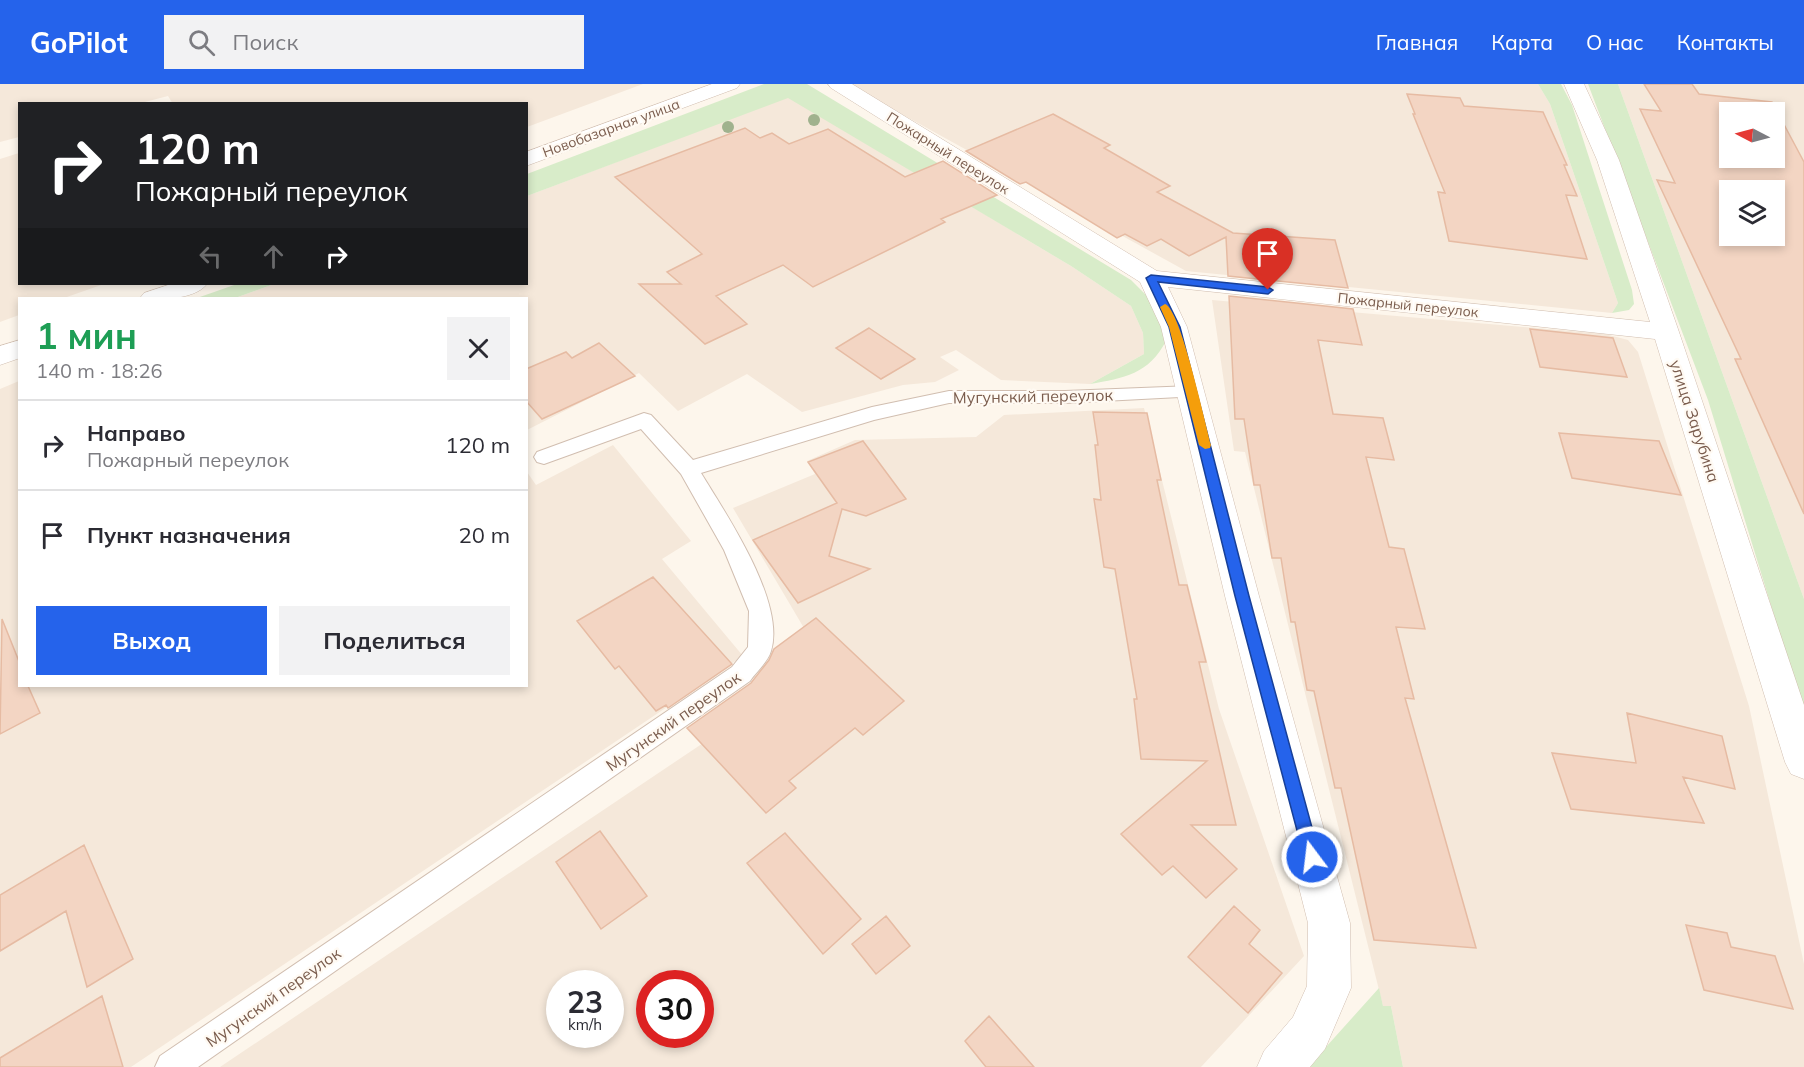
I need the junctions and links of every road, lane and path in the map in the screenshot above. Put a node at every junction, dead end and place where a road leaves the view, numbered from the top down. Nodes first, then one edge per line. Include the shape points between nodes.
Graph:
1 (730, 84) edge
2 (838, 84) edge
3 (1574, 84) edge
4 (528, 159) edge
5 (1151, 278) junction
6 (191, 285) edge
7 (156, 297) edge
8 (1666, 332) junction
9 (18, 349) edge
10 (0, 356) edge
11 (1192, 392) junction
12 (544, 457) dead end
13 (689, 469) junction
14 (1804, 762) edge
15 (171, 1067) edge
16 (1280, 1067) edge

1 - 4 street, Новобазарная улица
2 - 5 street, Пожарный переулок
3 - 8 street, улица Зарубина via 1608,160
5 - 8 street, Пожарный переулок
5 - 11 street via 1174,327
6 - 7 street
8 - 14 street, улица Зарубина
9 - 10 street
11 - 13 lane, Мугунский переулок via 949,397 872,414
11 - 16 street via 1329,923 1329,988 1310,1033
12 - 13 lane via 644,420
13 - 15 lane, Мугунский переулок via 735,549 761,611 760,650 741,675

